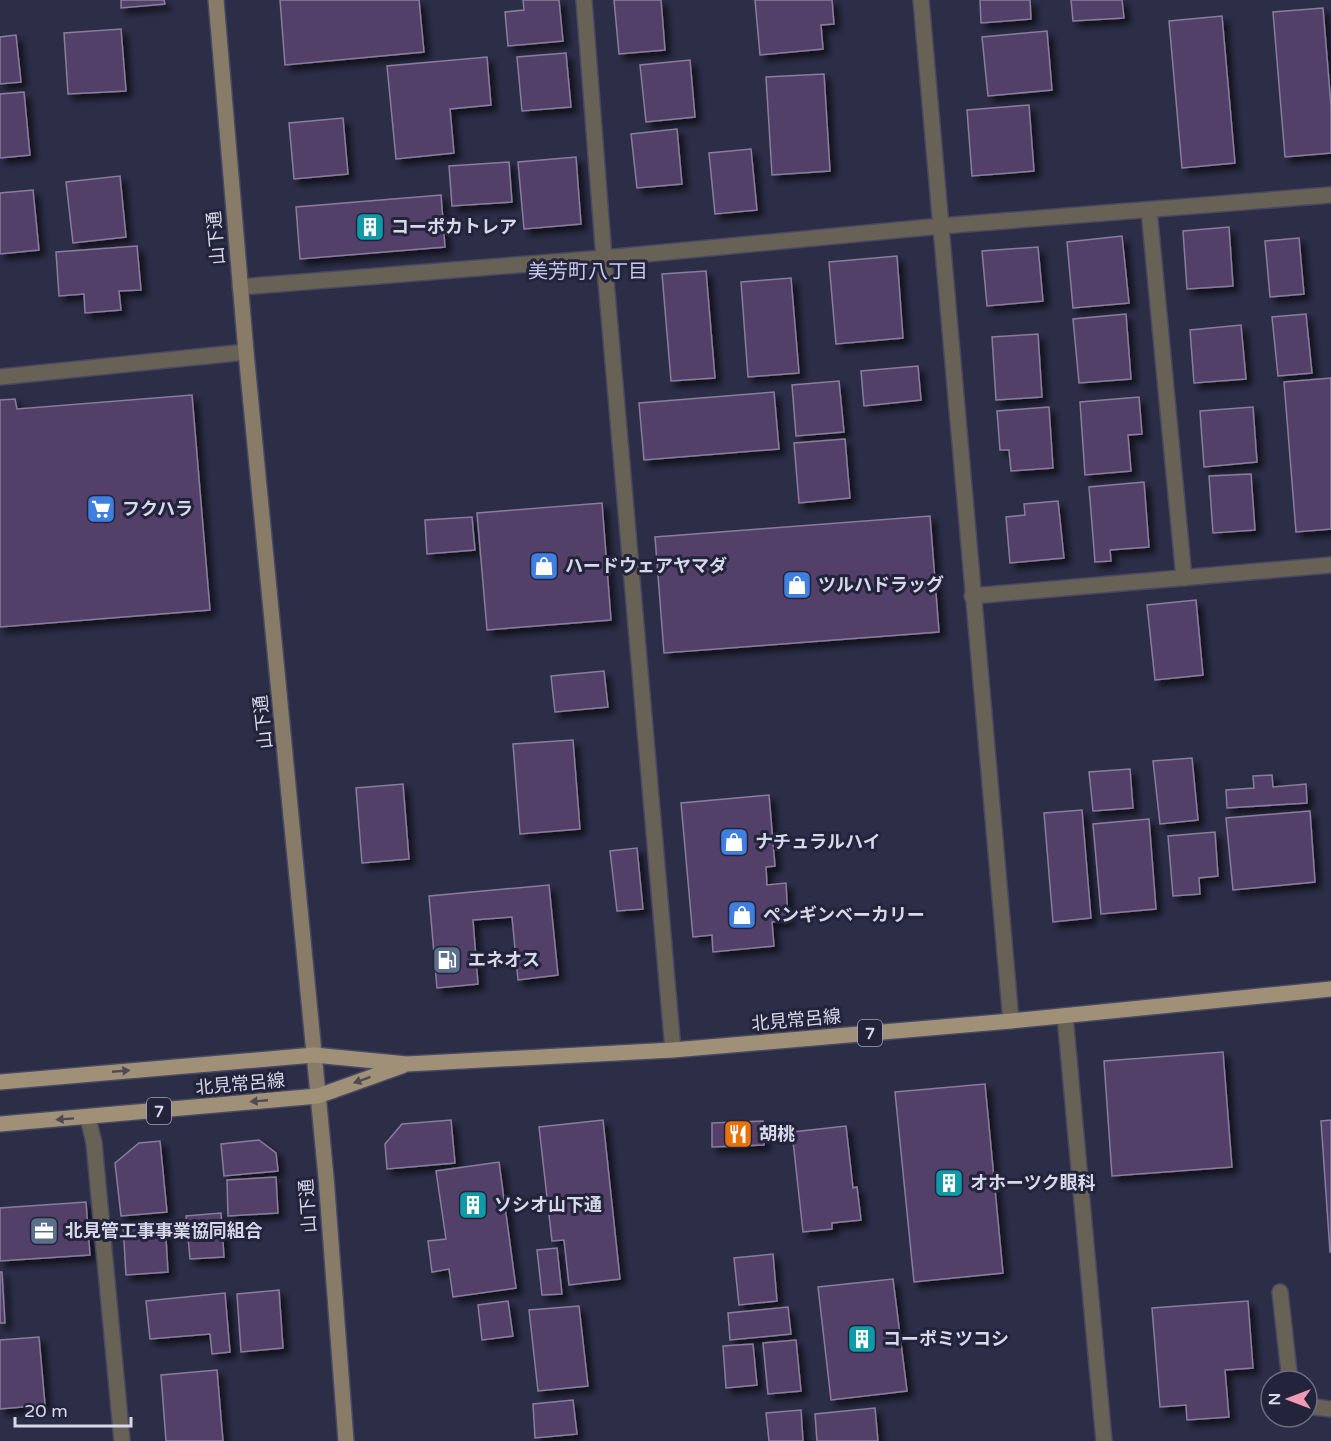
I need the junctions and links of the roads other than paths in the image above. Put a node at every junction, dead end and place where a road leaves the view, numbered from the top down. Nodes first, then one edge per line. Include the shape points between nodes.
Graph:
1 (216, 0) edge
2 (584, 0) edge
3 (921, 0) edge
4 (1331, 195) edge
5 (1149, 210) junction
6 (941, 226) junction
7 (604, 258) junction
8 (240, 286) junction
9 (246, 352) junction
10 (0, 377) edge
11 (1331, 565) edge
12 (1184, 578) junction
13 (972, 596) junction
14 (1331, 989) edge
15 (1065, 1016) junction
16 (1011, 1021) junction
17 (673, 1050) junction
18 (314, 1054) junction
19 (407, 1064) junction
20 (0, 1082) edge
21 (318, 1096) junction
22 (88, 1118) junction
23 (0, 1124) edge
24 (1280, 1292) dead end
25 (1289, 1369) edge
26 (122, 1441) edge
27 (346, 1441) edge
28 (1104, 1441) edge

1 - 8 street, 山下通
2 - 7 street
3 - 6 street
4 - 5 street
5 - 6 street
5 - 12 street
6 - 7 street
6 - 13 street
7 - 8 street
7 - 17 street
8 - 9 street, 山下通
9 - 10 street
9 - 18 street, 山下通
11 - 12 street
12 - 13 street
13 - 16 street
14 - 15 main road, 北見常呂線 / 7
15 - 16 main road, 北見常呂線 / 7
15 - 28 street
16 - 17 main road, 北見常呂線 / 7
17 - 19 main road, 北見常呂線 / 7
18 - 19 main road, 北見常呂線 / 7
20 -> 18 main road, 北見常呂線 / 7
18 - 21 street, 山下通
19 -> 21 main road, 北見常呂線 / 7
21 -> 22 main road, 北見常呂線 / 7
21 - 27 street, 山下通
22 -> 23 main road, 北見常呂線 / 7
22 - 26 street via 94,1143
24 - 25 street

